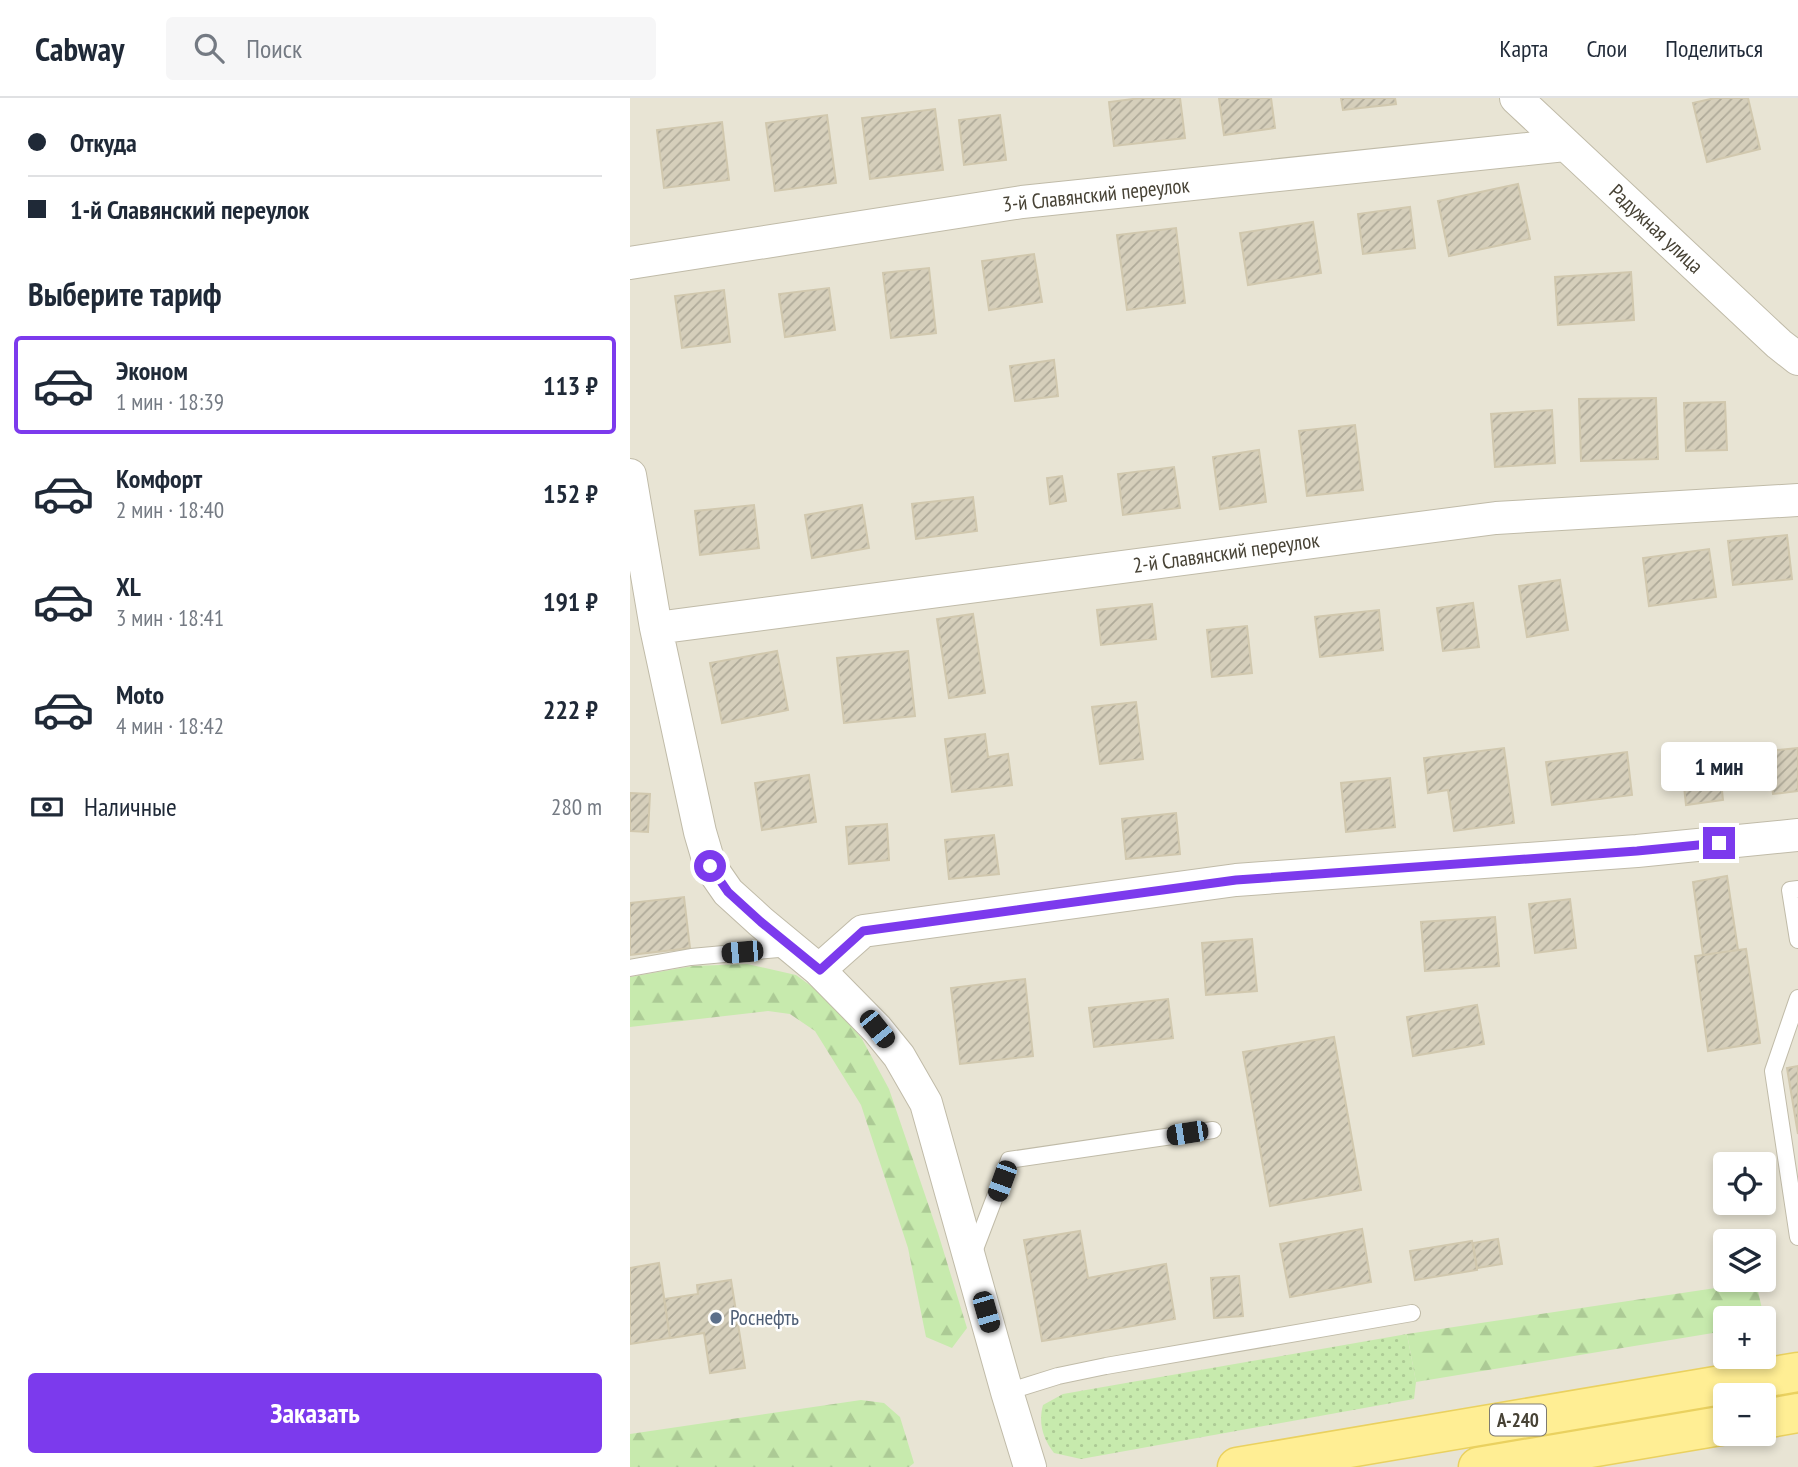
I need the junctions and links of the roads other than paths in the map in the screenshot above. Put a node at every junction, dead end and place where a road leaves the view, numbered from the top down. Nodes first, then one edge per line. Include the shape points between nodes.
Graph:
1 (1516, 98) edge
2 (1565, 145) junction
3 (630, 263) edge
4 (1798, 359) edge
5 (630, 475) edge
6 (1798, 500) edge
7 (656, 628) junction
8 (1798, 835) edge
9 (1798, 889) edge
10 (1798, 940) edge
11 (792, 948) junction
12 (630, 968) edge
13 (820, 970) junction
14 (1798, 998) edge
15 (1213, 1130) dead end
16 (1798, 1235) edge
17 (971, 1259) junction
18 (1412, 1313) dead end
19 (1798, 1372) edge
20 (1007, 1392) junction
21 (1798, 1413) edge
22 (1776, 1417) edge
23 (1713, 1427) edge
24 (1030, 1467) edge
25 (1237, 1467) edge
26 (1478, 1467) edge

1 - 2 street, Радужная улица
2 - 3 street, 3-й Славянский переулок via 1022,202
2 - 4 street, Радужная улица
5 - 7 street
6 - 7 street, 2-й Славянский переулок via 1496,518
7 - 11 street via 710,866 728,892
8 - 13 street via 1236,880 890,927 863,931
9 - 10 lane via 1790,890
11 - 12 lane
11 - 13 street
13 - 17 street via 899,1056 926,1103
14 - 16 lane via 1773,1071
15 - 17 lane via 1009,1160
17 - 20 street
18 - 20 lane via 1058,1376
19 - 25 main road, А-240
20 - 24 street
21 - 22 main road
23 - 26 main road, А-240

